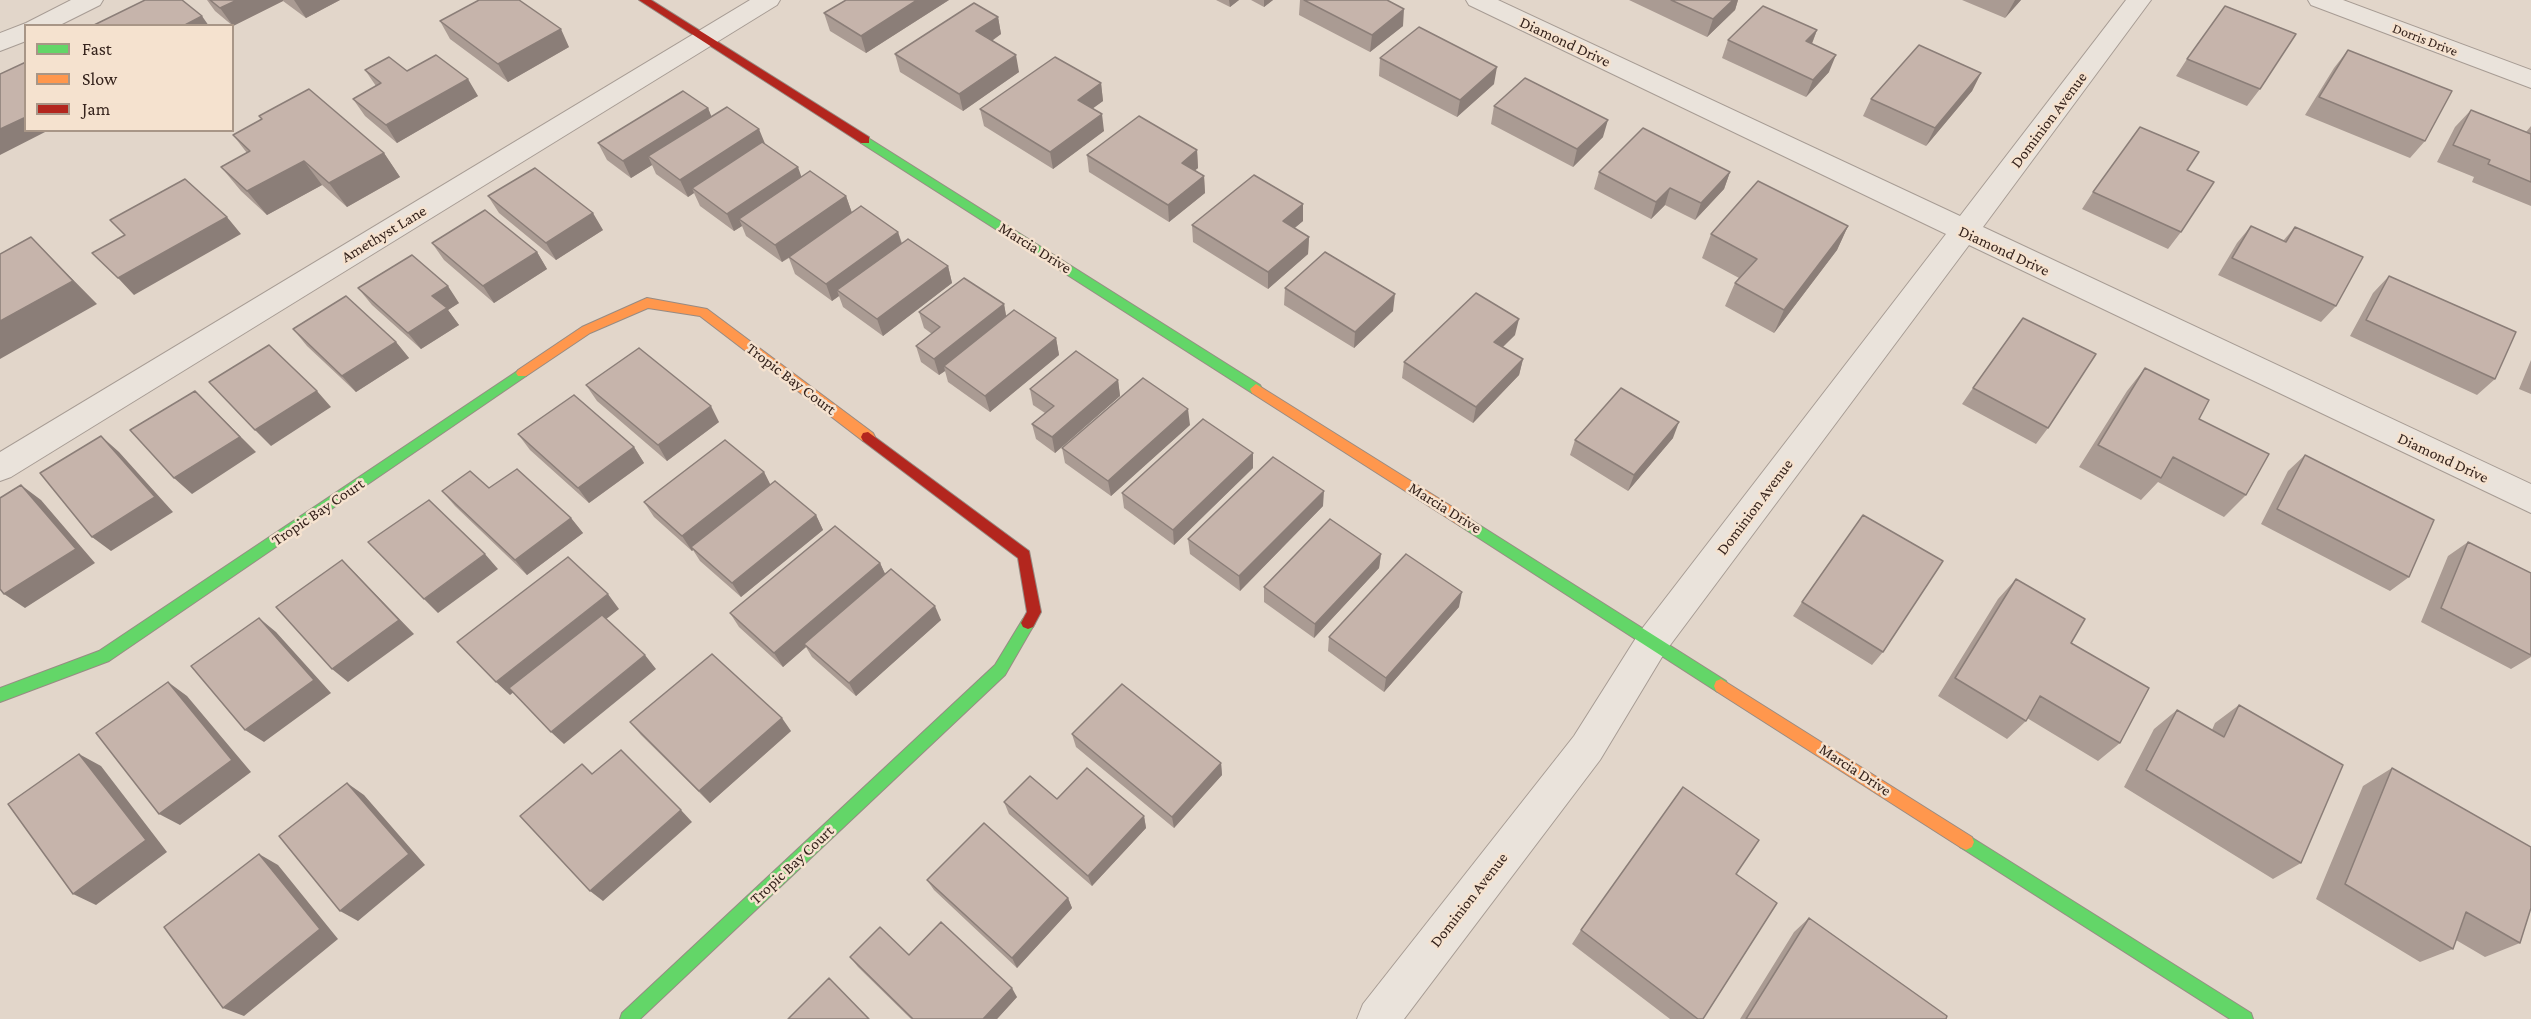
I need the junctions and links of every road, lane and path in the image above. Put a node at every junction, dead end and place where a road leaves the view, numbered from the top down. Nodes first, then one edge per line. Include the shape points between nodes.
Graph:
1 (91, 0) edge
2 (644, 0) edge
3 (768, 0) edge
4 (1478, 0) edge
5 (2139, 0) edge
6 (2320, 0) edge
7 (41, 24) edge
8 (24, 32) edge
9 (704, 38) junction
10 (0, 43) edge
11 (2531, 80) edge
12 (1965, 232) junction
13 (0, 468) edge
14 (2531, 499) edge
15 (1653, 641) junction
16 (0, 695) edge
17 (628, 1019) edge
18 (1378, 1019) edge
19 (2245, 1019) edge

1 - 7 street
2 - 9 street, Marcia Drive
3 - 9 street, Amethyst Lane
4 - 12 street, Diamond Drive
5 - 12 street, Dominion Avenue
6 - 11 street, Dorris Drive
8 - 10 street
9 - 13 street, Amethyst Lane
9 - 15 street, Marcia Drive
12 - 14 street, Diamond Drive
12 - 15 street, Dominion Avenue
15 - 18 street, Dominion Avenue via 1587,748
15 - 19 street, Marcia Drive
16 - 17 street, Tropic Bay Court via 104,656 586,330 647,303 703,312 1024,555 1034,612 1000,670

